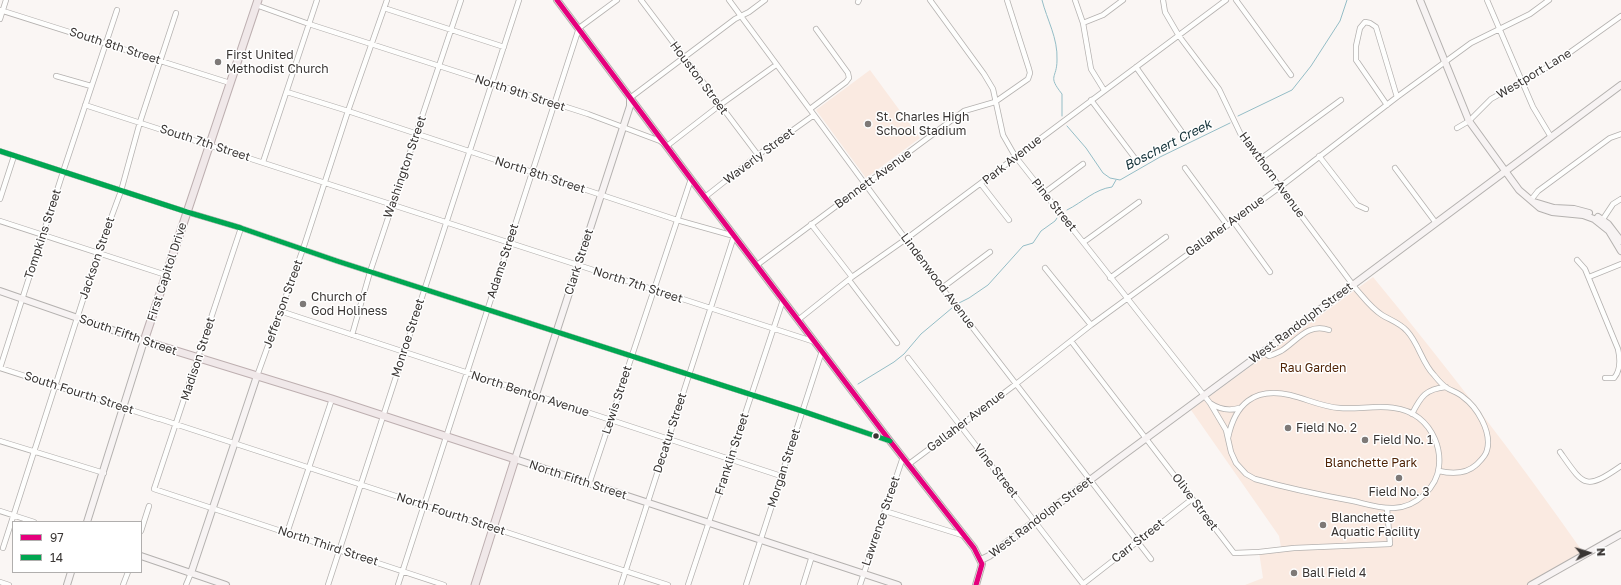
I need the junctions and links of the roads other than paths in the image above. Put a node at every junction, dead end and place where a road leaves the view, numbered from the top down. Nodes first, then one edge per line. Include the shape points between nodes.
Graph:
1 (6, 0) edge
2 (317, 0) edge
3 (387, 0) edge
4 (461, 0) edge
5 (519, 0) edge
6 (557, 0) edge
7 (617, 0) edge
8 (641, 0) edge
9 (729, 0) edge
10 (765, 0) edge
11 (930, 0) edge
12 (1007, 0) edge
13 (1075, 0) edge
14 (1123, 0) edge
15 (1163, 0) edge
16 (1226, 0) edge
17 (1236, 0) edge
18 (1420, 0) edge
19 (1487, 0) edge
20 (1549, 0) edge
21 (257, 3) edge
22 (384, 8) junction
23 (1, 10) edge
24 (117, 10) dead end
25 (176, 14) dead end
26 (741, 16) junction
27 (1621, 16) edge
28 (0, 19) edge
29 (1083, 23) junction
30 (310, 24) junction
31 (579, 28) junction
32 (1500, 28) junction
33 (816, 29) dead end
34 (451, 30) junction
35 (1179, 36) junction
36 (106, 44) junction
37 (371, 44) junction
38 (504, 47) junction
39 (684, 57) junction
40 (161, 61) junction
41 (1445, 63) junction
42 (776, 65) junction
43 (439, 66) junction
44 (1136, 67) junction
45 (1291, 75) dead end
46 (56, 76) dead end
47 (1522, 82) junction
48 (230, 83) junction
49 (491, 84) junction
50 (1621, 85) edge
51 (91, 86) junction
52 (1104, 90) junction
53 (287, 92) junction
54 (1397, 97) junction
55 (630, 98) junction
56 (1091, 100) junction
57 (1341, 100) dead end
58 (995, 102) junction
59 (554, 104) junction
60 (85, 105) junction
61 (720, 105) junction
62 (1387, 105) junction
63 (810, 109) junction
64 (348, 111) junction
65 (814, 115) junction
66 (1469, 121) junction
67 (140, 122) junction
68 (622, 128) junction
69 (1457, 128) dead end
70 (417, 134) junction
71 (1621, 134) edge
72 (1184, 135) dead end
73 (1550, 137) junction
74 (209, 145) junction
75 (667, 146) junction
76 (470, 151) junction
77 (0, 152) edge
78 (758, 155) junction
79 (14, 156) junction
80 (1016, 156) junction
81 (1319, 156) junction
82 (1134, 157) dead end
83 (1259, 160) junction
84 (263, 162) junction
85 (1083, 164) dead end
86 (1185, 168) dead end
87 (1395, 168) dead end
88 (1506, 171) junction
89 (62, 172) junction
90 (532, 172) junction
91 (691, 179) junction
92 (324, 183) junction
93 (981, 184) junction
94 (865, 185) junction
95 (1280, 187) junction
96 (120, 191) junction
97 (1044, 193) junction
98 (601, 195) junction
99 (705, 197) junction
100 (0, 199) edge
101 (1621, 199) edge
102 (1533, 201) junction
103 (1139, 202) dead end
104 (392, 205) junction
105 (1366, 209) dead end
106 (187, 212) junction
107 (677, 220) junction
108 (1009, 220) dead end
109 (1233, 220) junction
110 (0, 221) edge
111 (1601, 221) junction
112 (446, 222) junction
113 (1436, 223) junction
114 (811, 224) junction
115 (1226, 225) junction
116 (241, 228) junction
117 (43, 234) junction
118 (734, 236) junction
119 (1166, 237) dead end
120 (906, 239) junction
121 (1621, 241) edge
122 (1084, 242) junction
123 (509, 243) junction
124 (303, 248) junction
125 (1621, 251) edge
126 (990, 252) dead end
127 (98, 253) junction
128 (1577, 260) dead end
129 (1621, 264) edge
130 (757, 265) junction
131 (578, 266) junction
132 (1045, 268) dead end
133 (370, 272) junction
134 (1270, 272) dead end
135 (166, 275) junction
136 (1589, 277) junction
137 (1110, 278) junction
138 (851, 279) junction
139 (1353, 284) junction
140 (942, 288) junction
141 (424, 289) junction
142 (654, 290) junction
143 (0, 291) edge
144 (22, 298) junction
145 (1128, 299) junction
146 (783, 300) junction
147 (710, 309) junction
148 (488, 310) junction
149 (280, 311) junction
150 (78, 317) junction
151 (798, 320) junction
152 (1091, 325) junction
153 (773, 329) junction
154 (1329, 330) dead end
155 (556, 332) junction
156 (352, 335) junction
157 (144, 341) junction
158 (1071, 341) junction
159 (815, 342) junction
160 (897, 343) dead end
161 (822, 351) junction
162 (403, 352) junction
163 (1263, 352) junction
164 (632, 356) junction
165 (198, 358) junction
166 (908, 358) dead end
167 (0, 368) edge
168 (467, 373) junction
169 (689, 375) junction
170 (257, 376) junction
171 (1605, 378) dead end
172 (1016, 384) junction
173 (56, 385) junction
174 (1446, 387) junction
175 (535, 395) junction
176 (752, 395) junction
177 (1204, 395) junction
178 (332, 399) junction
179 (1210, 403) junction
180 (124, 407) junction
181 (1239, 408) junction
182 (802, 411) junction
183 (1412, 414) junction
184 (383, 416) junction
185 (610, 420) junction
186 (176, 424) junction
187 (960, 425) junction
188 (446, 437) junction
189 (1147, 438) junction
190 (1228, 438) junction
191 (668, 439) junction
192 (0, 440) edge
193 (890, 441) junction
194 (234, 444) junction
195 (34, 451) junction
196 (1560, 452) dead end
197 (903, 457) junction
198 (515, 459) junction
199 (730, 460) junction
200 (909, 464) junction
201 (1621, 466) edge
202 (308, 469) junction
203 (1439, 471) junction
204 (104, 473) junction
205 (781, 476) junction
206 (1090, 481) junction
207 (589, 484) junction
208 (361, 486) junction
209 (154, 489) joint
210 (1192, 499) junction
211 (648, 503) junction
212 (149, 506) dead end
213 (424, 506) junction
214 (212, 508) junction
215 (1387, 508) junction
216 (0, 510) edge
217 (885, 511) junction
218 (14, 515) junction
219 (12, 521) edge
220 (31, 521) edge
221 (87, 521) edge
222 (12, 522) edge
223 (1035, 522) junction
224 (709, 523) junction
225 (142, 528) edge
226 (493, 528) junction
227 (287, 533) junction
228 (1621, 534) edge
229 (965, 536) junction
230 (1621, 538) edge
231 (760, 539) junction
232 (1137, 541) junction
233 (4, 548) dead end
234 (340, 550) junction
235 (142, 556) edge
236 (812, 556) junction
237 (1151, 559) dead end
238 (981, 560) junction
239 (402, 571) junction
240 (625, 571) junction
241 (71, 573) edge
242 (128, 573) edge
243 (191, 573) junction
244 (864, 573) junction
245 (0, 582) edge
246 (1084, 584) edge
247 (9, 585) edge
248 (67, 585) edge
249 (123, 585) edge
250 (186, 585) edge
251 (226, 585) edge
252 (328, 585) edge
253 (398, 585) edge
254 (444, 585) edge
255 (475, 585) edge
256 (621, 585) edge
257 (668, 585) edge
258 (688, 585) edge
259 (746, 585) edge
260 (803, 585) edge
261 (860, 585) edge
262 (898, 585) edge
263 (976, 585) edge
264 (1531, 585) edge
265 (1539, 585) edge

1 - 23 street
2 - 30 street
3 - 22 street, Jefferson Street
4 - 34 street, Washington Street
5 - 38 street, Monroe Street
6 - 31 main road
7 - 31 street
8 - 39 street, Houston Street
9 - 26 street, Lindenwood Avenue
10 - 26 street
11 - 58 street, Pine Street via 994,89
12 - 58 street, Bennett Avenue via 1030,74 1025,83
13 - 29 street
14 - 29 street via 1102,15
15 - 35 street, Hawthorn Avenue via 1165,12
16 - 35 street, Park Avenue
17 - 45 street
18 - 41 main road
19 - 32 street
20 - 32 street, Gallaher Avenue via 1530,14
21 - 30 street, North 9th Street
21 - 48 main road, First Capitol Drive
22 - 34 street
22 - 37 street, Jefferson Street
23 - 28 street
23 - 36 street, South 8th Street
24 - 36 street, Tompkins Street
25 - 40 street, Jackson Street
26 - 39 street
26 - 42 street, Lindenwood Avenue
27 - 47 street, Westport Lane via 1555,64
29 - 52 street via 1091,69
30 - 37 street, North 9th Street
30 - 53 street
31 - 55 main road
31 - 59 street, Adams Street
32 - 41 street, Gallaher Avenue via 1471,43
32 - 47 street
33 - 63 street via 848,72 849,78
34 - 38 street
34 - 43 street, Washington Street
35 - 44 street, Park Avenue
35 - 83 street, Hawthorn Avenue via 1219,88 1241,135
36 - 40 street, South 8th Street
36 - 51 street, Tompkins Street
37 - 43 street, North 9th Street
37 - 64 street, Jefferson Street
38 - 49 street, Monroe Street
39 - 55 street
39 - 61 street, Houston Street
40 - 48 street, South 8th Street
40 - 67 street, Jackson Street
41 - 54 street, Gallaher Avenue
41 - 66 main road
42 - 61 street
42 - 63 street, Lindenwood Avenue
43 - 49 street, North 9th Street
43 - 70 street, Washington Street
44 - 52 street, Park Avenue
44 - 72 street
46 - 51 street
47 - 66 street, Westport Lane via 1490,100
47 - 73 street
48 - 74 main road, First Capitol Drive
49 - 59 street, North 9th Street
49 - 76 street, Monroe Street
50 - 73 main road, West Randolph Street
51 - 60 street, Tompkins Street
52 - 56 street, Park Avenue
53 - 64 street
53 - 84 street
54 - 62 street, Gallaher Avenue
54 - 62 street via 1376,27 1365,22 1360,28 1356,60
55 - 68 main road, Clark Street via 630,106
55 - 75 main road
56 - 80 street, Park Avenue
56 - 82 street
57 - 83 street
58 - 80 street, Pine Street via 1003,136
58 - 94 street, Bennett Avenue via 964,112
59 - 68 street, North 9th Street
59 - 90 street, Adams Street
60 - 67 street, South 7th Street
60 - 89 street, Tompkins Street
61 - 75 street
61 - 78 street, Houston Street
62 - 81 street, Gallaher Avenue
63 - 65 street, Lindenwood Avenue
64 - 70 street, North 8th Street
64 - 92 street, Jefferson Street
65 - 78 street, Waverly Street
65 - 94 street, Lindenwood Avenue
66 - 69 street, Westport Lane
66 - 88 main road
67 - 74 street, South 7th Street
67 - 96 street, Jackson Street
68 - 75 street, North 9th Street via 660,141
68 - 98 main road, Clark Street
70 - 76 street, North 8th Street
70 - 104 street, Washington Street
71 - 102 street via 1613,136 1538,191
73 - 88 main road, West Randolph Street
74 - 84 street, South 7th Street
74 - 106 main road, First Capitol Drive
75 - 91 main road
76 - 90 street, North 8th Street
76 - 112 street, Monroe Street
77 - 79 street
78 - 99 street, Waverly Street
79 - 89 street
79 - 100 street
80 - 93 street, Park Avenue
80 - 97 street, Pine Street
81 - 95 street, Gallaher Avenue
81 - 105 street via 1357,205
83 - 95 street, Hawthorn Avenue
84 - 92 street, South 7th Street
85 - 97 street
86 - 115 street
87 - 113 street
88 - 102 main road via 1519,190
88 - 113 main road, West Randolph Street
89 - 96 street
89 - 117 street, Tompkins Street
90 - 98 street, North 8th Street
90 - 123 street, Adams Street
91 - 99 main road
91 - 107 street, Lewis Street
92 - 104 street, North 7th Street
92 - 124 street, Jefferson Street
93 - 108 street
93 - 120 street, Park Avenue
94 - 114 street, Bennett Avenue
94 - 120 street, Lindenwood Avenue
95 - 109 street, Gallaher Avenue
95 - 139 street, Hawthorn Avenue
96 - 106 street
96 - 127 street, Jackson Street
97 - 122 street, Pine Street
98 - 107 street, North 8th Street
98 - 131 main road, Clark Street
99 - 118 main road
101 - 111 street via 1613,204
102 - 111 main road via 1548,211 1583,215
103 - 122 street
104 - 112 street, North 7th Street
104 - 133 street, Washington Street
106 - 116 street
106 - 135 main road, First Capitol Drive
107 - 118 street, North 8th Street
107 - 142 street, Lewis Street
109 - 115 street, Gallaher Avenue
109 - 134 street
110 - 117 street
111 - 121 main road via 1613,229
111 - 125 main road
112 - 123 street, North 7th Street
112 - 141 street, Monroe Street
113 - 139 main road, West Randolph Street
114 - 130 street, Bennett Avenue
114 - 138 street
115 - 145 street, Gallaher Avenue
116 - 124 street
116 - 165 street, Madison Street
117 - 127 street
117 - 144 street, Tompkins Street
118 - 130 main road
118 - 147 street, Decatur Street
119 - 137 street
120 - 138 street, Park Avenue
120 - 140 street, Lindenwood Avenue
122 - 137 street, Pine Street
123 - 131 street, North 7th Street
123 - 148 street, Adams Street
124 - 133 street
124 - 149 street, Jefferson Street
126 - 140 street
127 - 135 street
127 - 150 street, Jackson Street
128 - 136 street
129 - 136 street
130 - 146 main road
131 - 142 street, North 7th Street
131 - 155 main road, Clark Street
132 - 152 street
133 - 141 street
133 - 156 street, Washington Street
135 - 157 main road, First Capitol Drive
136 - 171 street via 1619,353 1616,376
137 - 145 street, Pine Street
138 - 151 street, Park Avenue
138 - 160 street
139 - 163 main road, West Randolph Street
139 - 174 street, Hawthorn Avenue via 1366,302 1408,332 1432,374
140 - 172 street, Lindenwood Avenue
141 - 148 street
141 - 162 street, Monroe Street
142 - 147 street, North 7th Street
142 - 164 street, Lewis Street
143 - 144 main road, South Fifth Street
144 - 150 main road, South Fifth Street
144 - 167 street, Tompkins Street
145 - 152 street, Gallaher Avenue
145 - 177 street, Pine Street
146 - 151 main road
146 - 153 street, Franklin Street
147 - 153 street, North 7th Street
147 - 169 street, Decatur Street
148 - 155 street
148 - 168 street, Adams Street
149 - 156 street, North Benton Avenue
149 - 170 street, Jefferson Street
150 - 157 main road, South Fifth Street
150 - 173 street, Jackson Street
151 - 159 main road
152 - 158 street, Gallaher Avenue
153 - 159 street, North 7th Street
153 - 176 street, Franklin Street
154 - 163 street via 1323,328 1307,331 1280,351 1268,356
155 - 164 street
155 - 175 main road, Clark Street
156 - 162 street, North Benton Avenue
157 - 165 main road, South Fifth Street
157 - 180 main road, First Capitol Drive
158 - 172 street, Gallaher Avenue
158 - 189 street, Olive Street
159 - 161 main road
161 - 182 street, Morgan Street
161 - 193 main road
162 - 168 street, North Benton Avenue
162 - 184 street, Monroe Street
163 - 177 main road, West Randolph Street
164 - 169 street
164 - 185 street, Lewis Street
165 - 170 main road, South Fifth Street
165 - 186 street, Madison Street
166 - 187 street, Vine Street
167 - 173 street, South Fourth Street
168 - 175 street, North Benton Avenue
168 - 188 street, Adams Street
169 - 176 street
169 - 191 street, Decatur Street
170 - 178 main road, North Fifth Street
170 - 194 main road, Jefferson Street
172 - 187 street, Gallaher Avenue
172 - 206 street, Lindenwood Avenue
173 - 180 street, South Fourth Street
173 - 195 street, Jackson Street
174 - 183 street via 1428,392
174 - 203 street, Hawthorn Avenue via 1470,404 1485,429 1488,440 1487,450 1472,468 1455,473
175 - 185 street, North Benton Avenue
175 - 198 main road, Clark Street
176 - 182 street
176 - 199 street, Franklin Street
177 - 179 street, Pine Street
177 - 189 main road, West Randolph Street
178 - 184 main road, North Fifth Street
178 - 202 street
179 - 181 street via 1231,411
179 - 190 street, Pine Street
180 - 186 street, South Fourth Street
180 - 204 main road, First Capitol Drive
181 - 183 street via 1256,396 1277,394 1290,395 1329,407 1391,408
181 - 190 street
182 - 193 street
182 - 205 street, Morgan Street
183 - 203 street via 1428,426 1434,436 1440,463
184 - 188 main road, North Fifth Street
184 - 208 street, Monroe Street
185 - 191 street, North Benton Avenue
185 - 207 street, Lewis Street
186 - 194 street, South Fourth Street
186 - 209 street, Madison Street
187 - 200 street, Gallaher Avenue
187 - 223 street, Vine Street
188 - 198 main road, North Fifth Street
188 - 213 street, Adams Street
189 - 206 main road, West Randolph Street
189 - 210 street, Olive Street
190 - 215 street, Pine Street via 1236,463 1255,479 1323,496
191 - 199 street, North Benton Avenue
191 - 211 street, Decatur Street
192 - 195 street
193 - 197 main road
194 - 202 street, North Fourth Street
194 - 214 main road, Jefferson Street
195 - 204 street
195 - 218 street, Jackson Street
196 - 201 street via 1577,476 1589,482 1602,479
197 - 200 main road
197 - 217 street, Lawrence Street
198 - 207 main road, North Fifth Street
198 - 226 main road, Clark Street
199 - 205 street, North Benton Avenue
199 - 224 street, Franklin Street
200 - 229 main road
202 - 208 street, North Fourth Street
202 - 227 street
203 - 215 street via 1430,488 1415,502
204 - 221 main road, First Capitol Drive
205 - 231 street, Morgan Street
206 - 223 main road, West Randolph Street
206 - 232 street, Lindenwood Avenue
207 - 211 main road, North Fifth Street
208 - 213 street, North Fourth Street
208 - 234 street, Monroe Street
209 - 214 street, North Third Street
210 - 215 street, Olive Street via 1234,552 1390,544
210 - 232 street, Carr Street
211 - 224 main road, North Fifth Street
211 - 240 street, Decatur Street
212 - 225 street
213 - 226 street, North Fourth Street
213 - 239 street, Adams Street
214 - 227 street, North Third Street
214 - 243 main road, Jefferson Street
216 - 218 street
217 - 229 street
217 - 244 street, Lawrence Street
218 - 219 street, Jackson Street
218 - 220 street
222 - 233 street, Jackson Street
223 - 238 main road, West Randolph Street
223 - 246 street, Vine Street
224 - 231 main road, North Fifth Street
224 - 258 street, Franklin Street
226 - 240 street, North Fourth Street
226 - 255 main road, Clark Street
227 - 234 street, North Third Street
228 - 264 main road
229 - 238 main road
230 - 265 main road
231 - 236 main road, North Fifth Street
231 - 259 street, Morgan Street
232 - 237 street, Lindenwood Avenue
232 - 246 street, Carr Street
234 - 239 street, North Third Street
234 - 252 street, Monroe Street
235 - 243 main road
236 - 244 main road, North Fifth Street
236 - 260 street
238 - 263 main road
239 - 253 street, Adams Street
239 - 254 street, North Third Street
240 - 256 street, Decatur Street
240 - 257 street, North Fourth Street
241 - 248 main road
242 - 249 street
243 - 250 street, Jefferson Street
243 - 251 main road
244 - 261 street, Lawrence Street
244 - 262 main road, North Fifth Street
245 - 247 street

